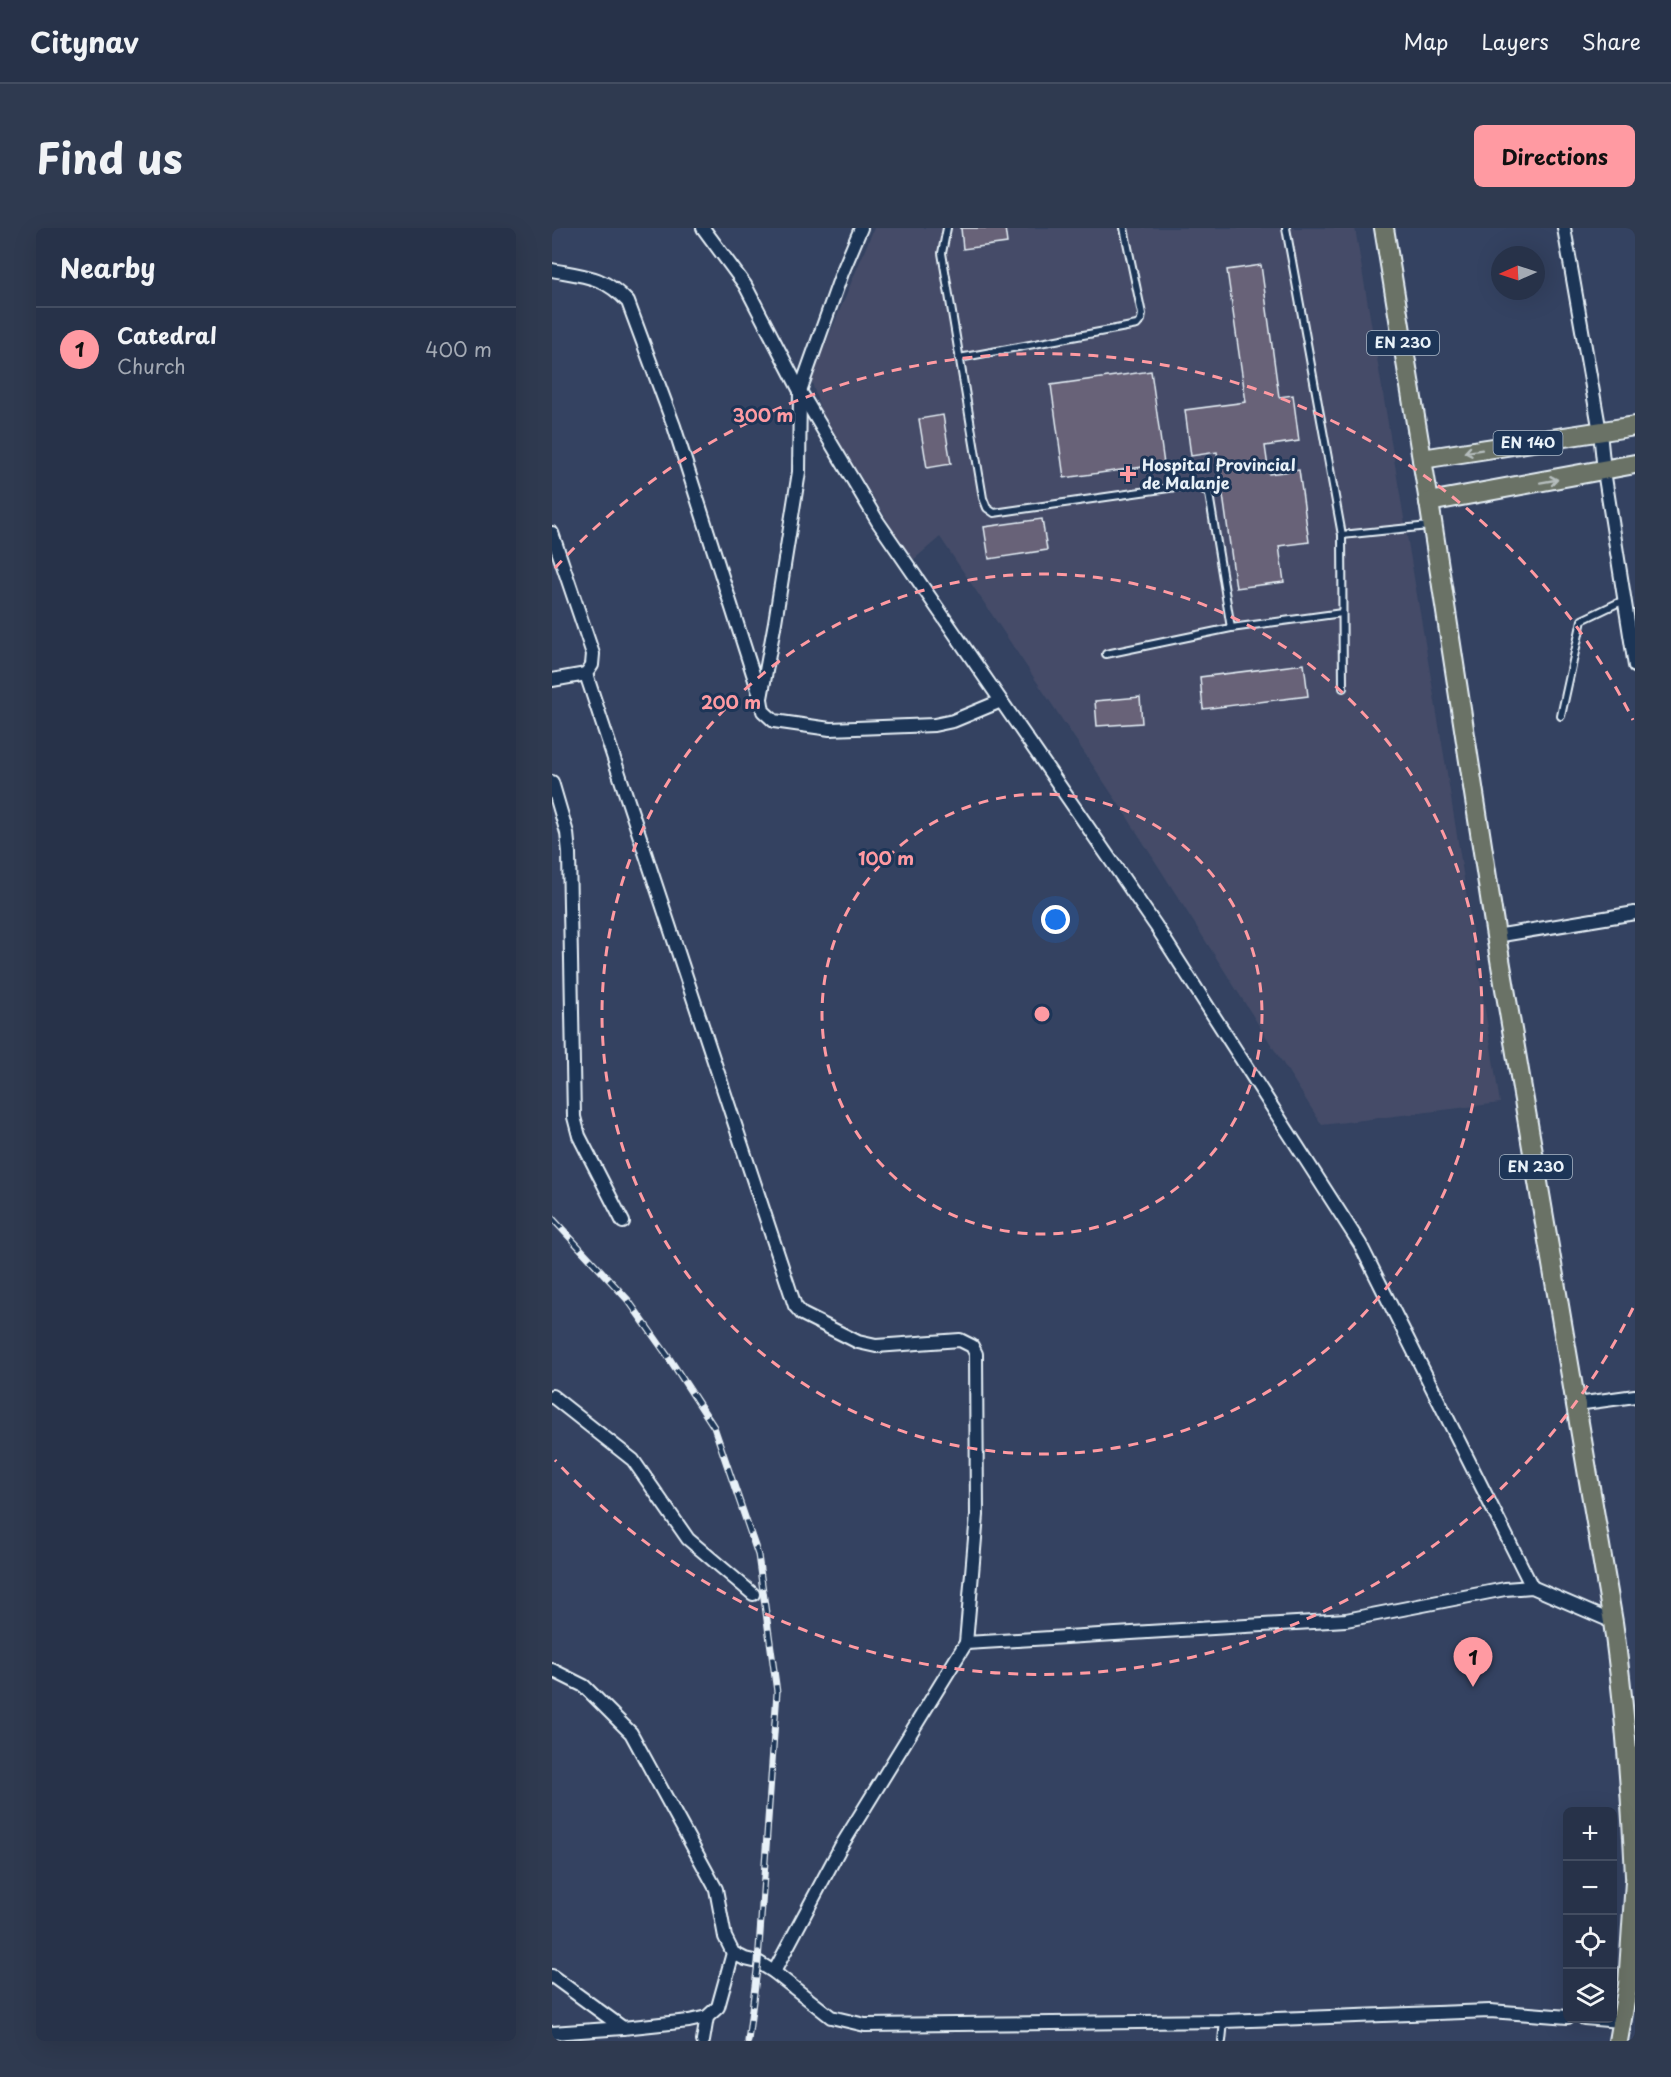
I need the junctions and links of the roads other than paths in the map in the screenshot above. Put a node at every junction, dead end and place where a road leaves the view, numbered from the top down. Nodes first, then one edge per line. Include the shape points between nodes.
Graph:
1 (703, 228) edge
2 (861, 228) edge
3 (947, 228) edge
4 (1124, 228) edge
5 (1286, 228) edge
6 (1384, 228) edge
7 (1564, 228) edge
8 (552, 270) edge
9 (959, 358) junction
10 (800, 391) junction
11 (1635, 426) edge
12 (1600, 432) junction
13 (1422, 459) junction
14 (1635, 464) edge
15 (1604, 471) junction
16 (1429, 502) junction
17 (1433, 525) junction
18 (552, 532) edge
19 (1342, 535) junction
20 (1625, 600) junction
21 (1342, 613) junction
22 (1231, 628) junction
23 (1106, 654) dead end
24 (1635, 666) edge
25 (586, 674) junction
26 (552, 680) edge
27 (1343, 688) dead end
28 (761, 699) junction
29 (1001, 701) junction
30 (1561, 716) dead end
31 (552, 782) edge
32 (1635, 913) edge
33 (1496, 936) junction
34 (623, 1222) dead end
35 (552, 1396) edge
36 (1635, 1396) edge
37 (1577, 1404) junction
38 (1532, 1587) junction
39 (753, 1594) dead end
40 (1613, 1622) junction
41 (966, 1643) junction
42 (552, 1670) edge
43 (1628, 1677) edge
44 (1635, 1876) edge
45 (1635, 1881) edge
46 (733, 1953) junction
47 (774, 1972) junction
48 (552, 1976) edge
49 (1631, 1987) edge
50 (707, 2017) junction
51 (1563, 2017) edge
52 (1224, 2021) junction
53 (1617, 2021) edge
54 (1620, 2021) junction
55 (623, 2028) junction
56 (552, 2033) edge
57 (703, 2041) edge
58 (1222, 2041) edge
59 (1618, 2041) edge

1 - 10 street via 745,285
2 - 10 street
3 - 9 lane via 942,253
4 - 9 lane via 1142,315 1137,325
5 - 19 lane
6 - 13 main road, EN 230
7 - 12 street
8 - 28 street via 598,279 628,302 674,426
9 - 22 lane via 987,508 994,513 1190,485 1202,487 1209,494
10 - 28 street via 799,472
10 - 29 street via 878,522
11 - 12 main road, EN 140
12 -> 13 main road, EN 140
12 - 15 street
13 - 16 main road, EN 230
14 - 15 main road, EN 140
16 -> 15 main road, EN 140
15 - 20 street
16 - 17 main road, EN 230
17 - 19 lane
17 - 33 main road, EN 230
18 - 25 street via 593,654
19 - 21 lane
20 - 24 street
20 - 30 lane via 1582,620
21 - 22 lane
21 - 27 lane
22 - 23 lane
25 - 26 street
25 - 41 street via 795,1306 802,1314 858,1342 876,1346 960,1340 972,1346 976,1354 977,1515
28 - 29 street via 763,711 774,721 830,729 934,725
29 - 38 street via 1156,926 1360,1244
31 - 34 street via 569,853 574,1117 579,1136
32 - 33 street
33 - 37 main road, EN 230
35 - 39 street via 633,1460 688,1539
36 - 37 street
37 - 40 main road, EN 230
38 - 40 street
38 - 41 street via 1346,1620
40 - 43 main road, EN 230
41 - 47 street via 840,1848
42 - 46 street via 584,1686 631,1733 716,1889 725,1937
43 - 44 main road, EN 230
45 - 49 main road
46 - 47 street
46 - 50 street via 718,2007
47 - 52 street via 831,2017 865,2025
48 - 55 street
49 - 54 main road
50 - 55 street
50 - 57 street
51 - 52 street via 1490,2011
52 - 58 lane
53 - 54 street
54 - 59 main road
55 - 56 street

